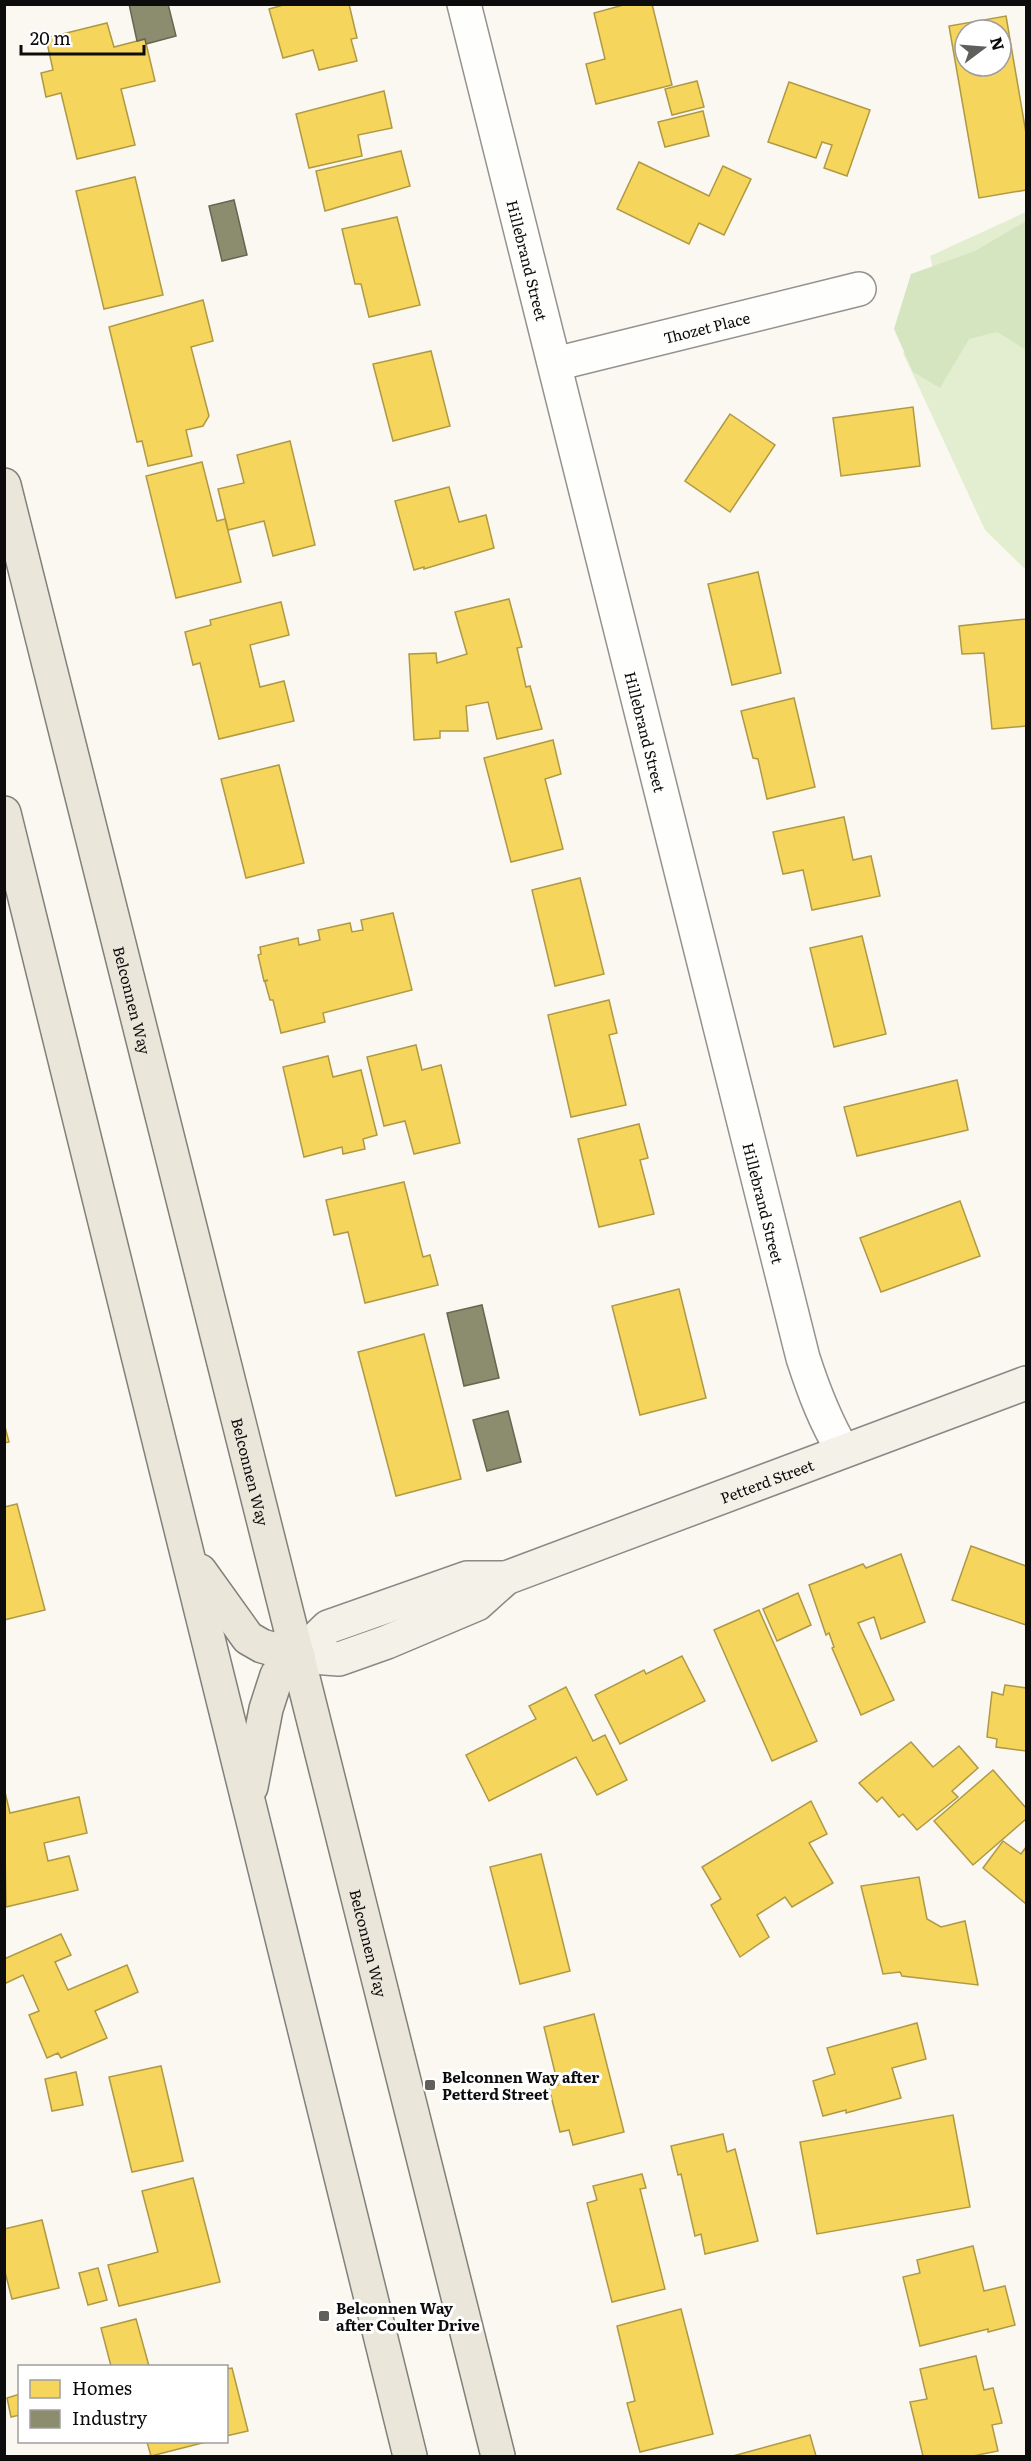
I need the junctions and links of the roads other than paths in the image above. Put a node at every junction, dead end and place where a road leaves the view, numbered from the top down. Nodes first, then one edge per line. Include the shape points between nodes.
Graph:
1 (464, 4) edge
2 (859, 289) dead end
3 (555, 364) junction
4 (4, 486) edge
5 (4, 813) edge
6 (1026, 1383) edge
7 (843, 1451) junction
8 (189, 1555) junction
9 (298, 1656) junction
10 (249, 1801) junction
11 (410, 2457) edge
12 (498, 2457) edge

1 - 3 street, Hillebrand Street
2 - 3 street, Thozet Place
3 - 7 street, Hillebrand Street via 803,1358 817,1402
4 - 9 main road, Belconnen Way
5 - 8 main road
6 - 7 street, Petterd Street
7 - 9 street, Petterd Street via 506,1578 477,1604 387,1642 339,1659
8 - 9 main road via 248,1638
8 - 10 main road
9 - 10 main road via 277,1675
9 - 12 main road, Belconnen Way
10 - 11 main road

